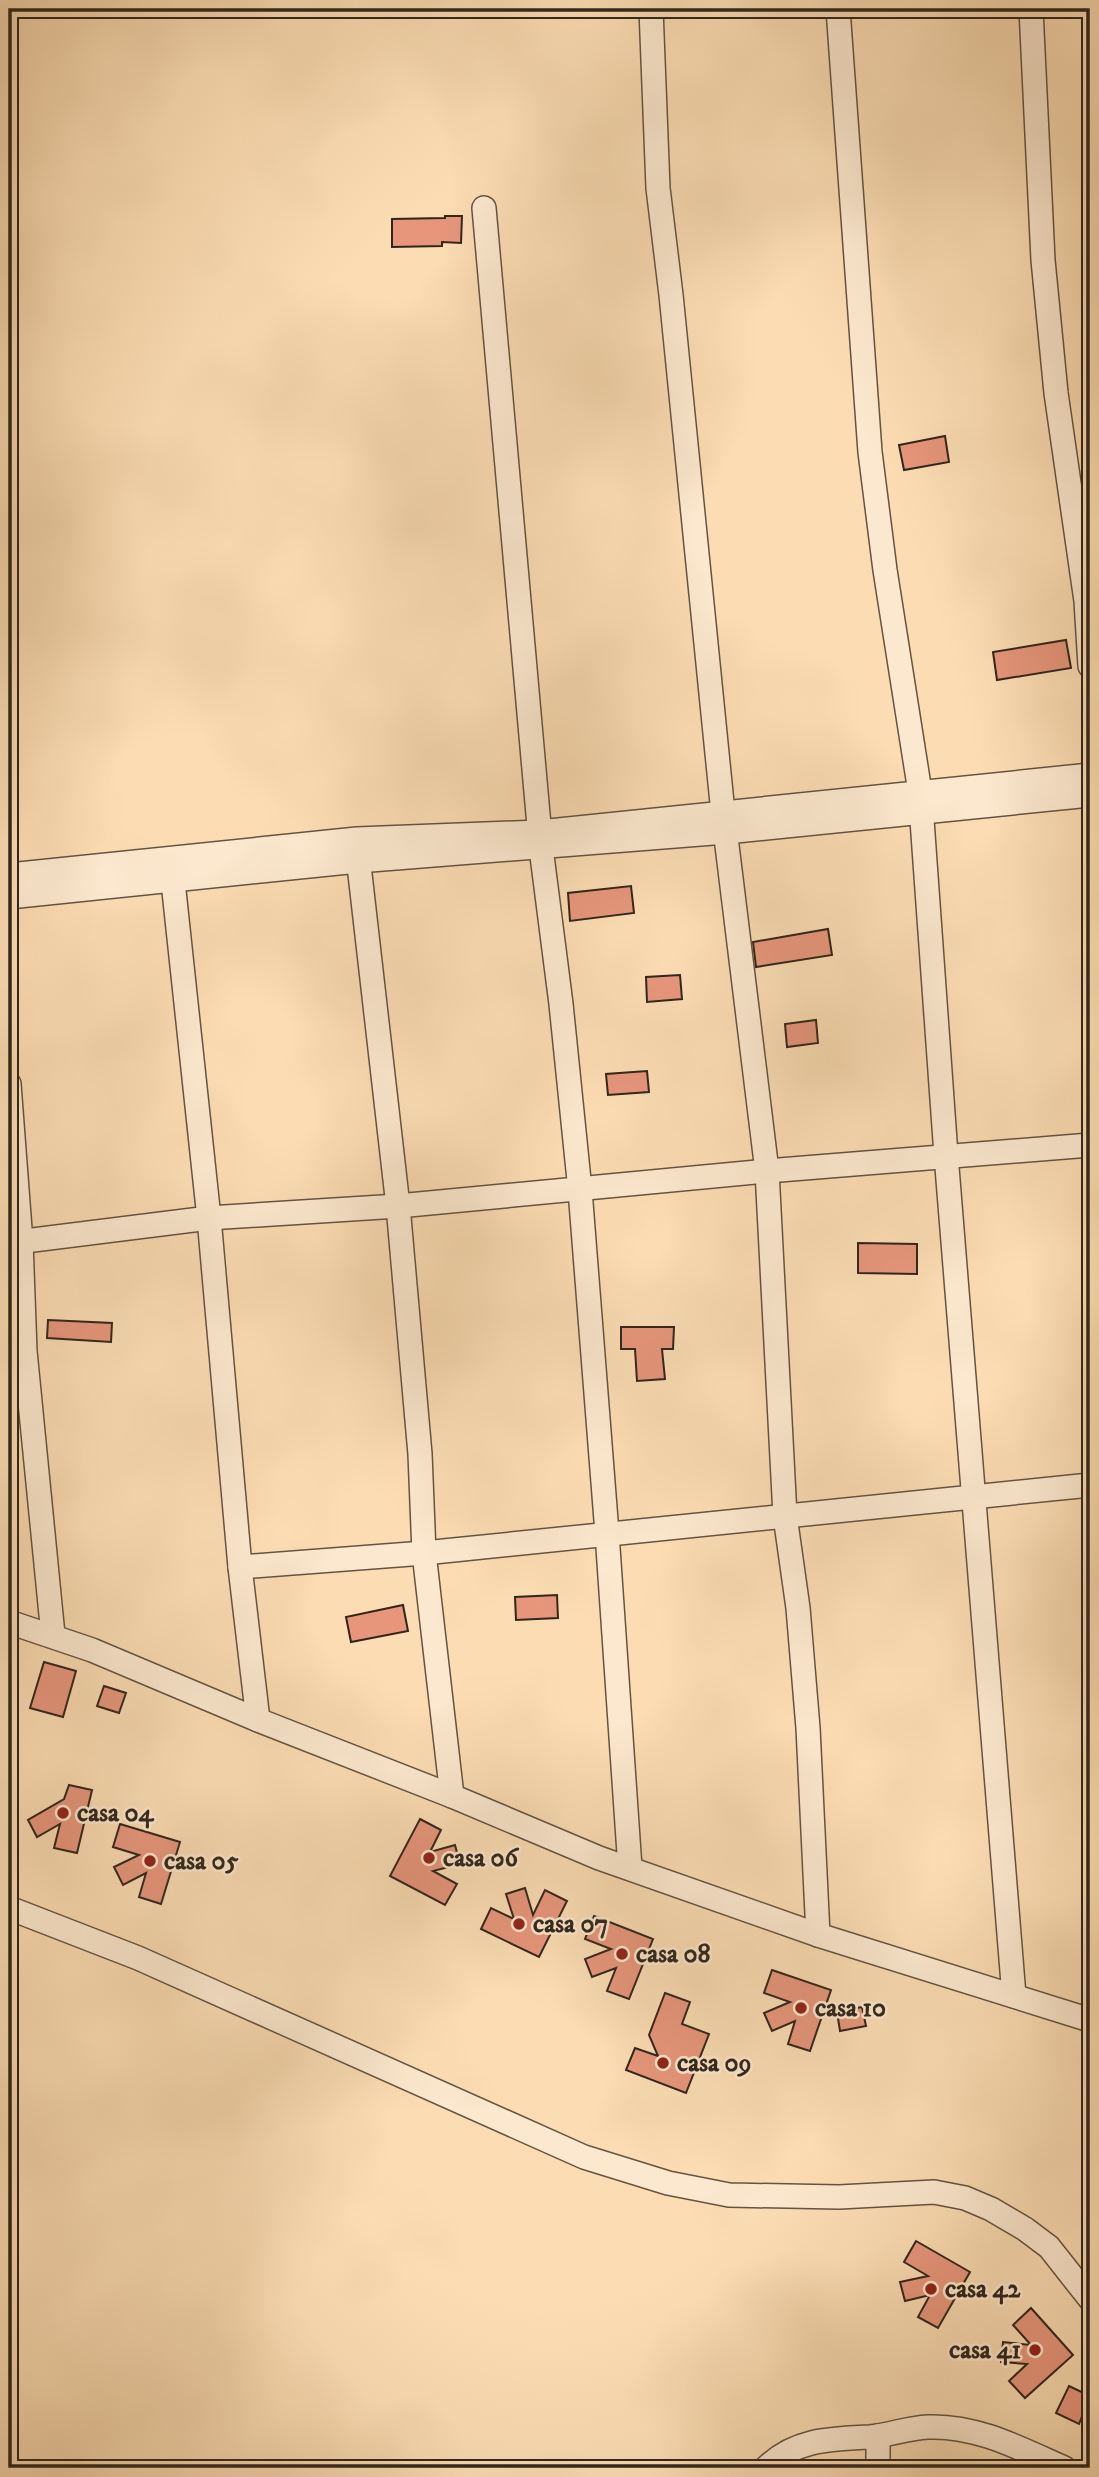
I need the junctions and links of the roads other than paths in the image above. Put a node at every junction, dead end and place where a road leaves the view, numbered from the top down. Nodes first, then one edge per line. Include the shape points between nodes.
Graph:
1 (651, 9) edge
2 (838, 9) edge
3 (1031, 9) edge
4 (484, 208) dead end
5 (1090, 666) edge
6 (1090, 775) edge
7 (1090, 795) edge
8 (921, 802) junction
9 (725, 822) junction
10 (540, 840) junction
11 (357, 850) junction
12 (171, 869) junction
13 (9, 875) edge
14 (9, 897) edge
15 (9, 1084) edge
16 (1090, 1145) edge
17 (946, 1155) junction
18 (767, 1171) junction
19 (580, 1190) junction
20 (398, 1206) junction
21 (209, 1218) junction
22 (15, 1242) edge
23 (1090, 1485) edge
24 (973, 1497) junction
25 (785, 1516) junction
26 (607, 1533) junction
27 (424, 1553) junction
28 (240, 1567) junction
29 (9, 1622) edge
30 (52, 1635) junction
31 (258, 1720) junction
32 (452, 1796) junction
33 (630, 1868) junction
34 (9, 1908) edge
35 (818, 1935) junction
36 (1014, 1996) junction
37 (1090, 2020) edge
38 (1090, 2299) edge
39 (878, 2436) junction
40 (1059, 2467) edge
41 (766, 2468) edge
42 (878, 2468) edge

1 - 9 street via 658,188
2 - 8 street via 870,452
3 - 5 street via 1043,260 1056,393 1086,601
4 - 10 street
6 - 8 street
7 - 8 street
8 - 9 street
8 - 17 street
9 - 10 street
9 - 18 street
10 - 11 street
10 - 19 street
11 - 12 street
11 - 20 street
12 - 13 street
12 - 14 street
12 - 21 street
15 - 22 street
16 - 17 street
17 - 18 street
17 - 24 street
18 - 19 street
18 - 25 street
19 - 20 street
19 - 26 street
20 - 21 street
20 - 27 street
21 - 22 street
21 - 28 street
22 - 30 street
23 - 24 street
24 - 25 street
24 - 36 street
25 - 26 street
25 - 35 street via 807,1714
26 - 27 street
26 - 33 street
27 - 28 street
27 - 32 street
28 - 31 street
29 - 30 street
30 - 31 street
31 - 32 street
32 - 33 street
33 - 35 street
34 - 38 street via 138,1958 584,2157 668,2183 729,2195 839,2197 934,2192 965,2199 991,2209 1049,2247
35 - 36 street
36 - 37 street
39 - 40 street via 949,2428 1006,2441
39 - 41 street via 802,2444 779,2455
39 - 42 street

